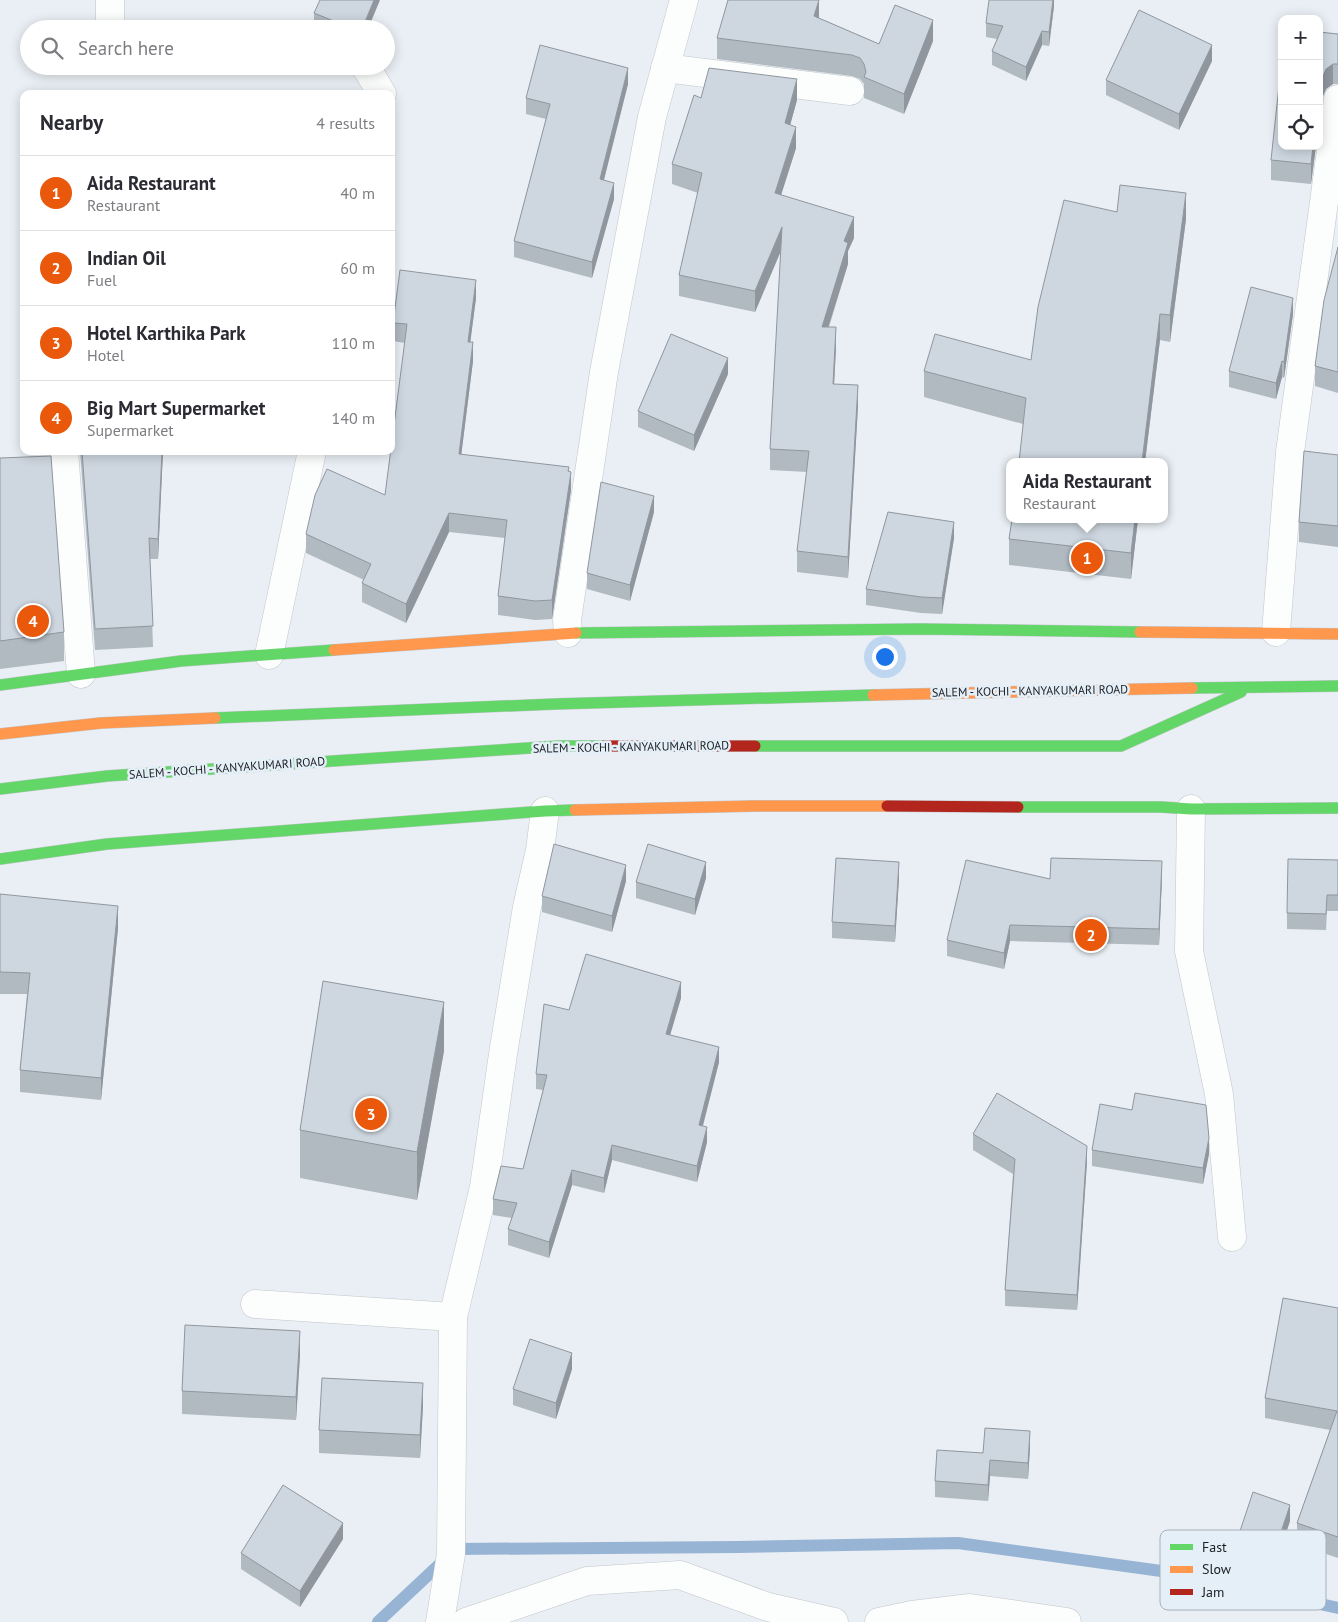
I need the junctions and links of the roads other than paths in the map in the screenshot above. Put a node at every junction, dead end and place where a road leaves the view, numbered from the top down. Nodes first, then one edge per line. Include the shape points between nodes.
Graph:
1 (110, 0) edge
2 (684, 0) edge
3 (110, 20) edge
4 (666, 68) junction
5 (371, 75) edge
6 (380, 90) edge
7 (850, 91) dead end
8 (1338, 99) edge
9 (64, 455) edge
10 (311, 455) edge
11 (1276, 632) junction
12 (568, 633) junction
13 (1338, 634) edge
14 (269, 655) junction
15 (81, 674) junction
16 (0, 684) edge
17 (1338, 686) edge
18 (1252, 687) junction
19 (0, 734) edge
20 (0, 789) edge
21 (1338, 808) edge
22 (1191, 810) junction
23 (545, 811) junction
24 (0, 859) edge
25 (1232, 1237) dead end
26 (255, 1304) dead end
27 (453, 1317) junction
28 (440, 1622) edge
29 (466, 1622) edge
30 (834, 1622) edge
31 (879, 1622) edge
32 (1067, 1622) edge

1 - 3 street
2 - 4 street
4 - 7 street
4 - 12 street via 652,117 604,372 567,620
5 - 6 street
8 - 11 street via 1290,452
9 - 15 street
10 - 14 street
11 - 12 main road via 920,629
11 - 13 main road
12 - 14 main road
14 - 15 main road via 181,661
15 - 16 main road
17 - 18 main road, SALEM - KOCHI - KANYAKUMARI ROAD
18 - 19 main road, SALEM - KOCHI - KANYAKUMARI ROAD via 555,704 101,723
18 - 20 main road, SALEM - KOCHI - KANYAKUMARI ROAD via 1121,746 560,746 107,776
21 - 22 main road
22 - 23 main road via 1161,807 755,806
22 - 25 street via 1189,951 1219,1094
23 - 24 main road via 107,844
23 - 27 street via 503,1054 484,1188
26 - 27 street
27 - 28 street via 451,1554
29 - 30 street via 587,1581 680,1575 768,1606
31 - 32 street via 970,1608

